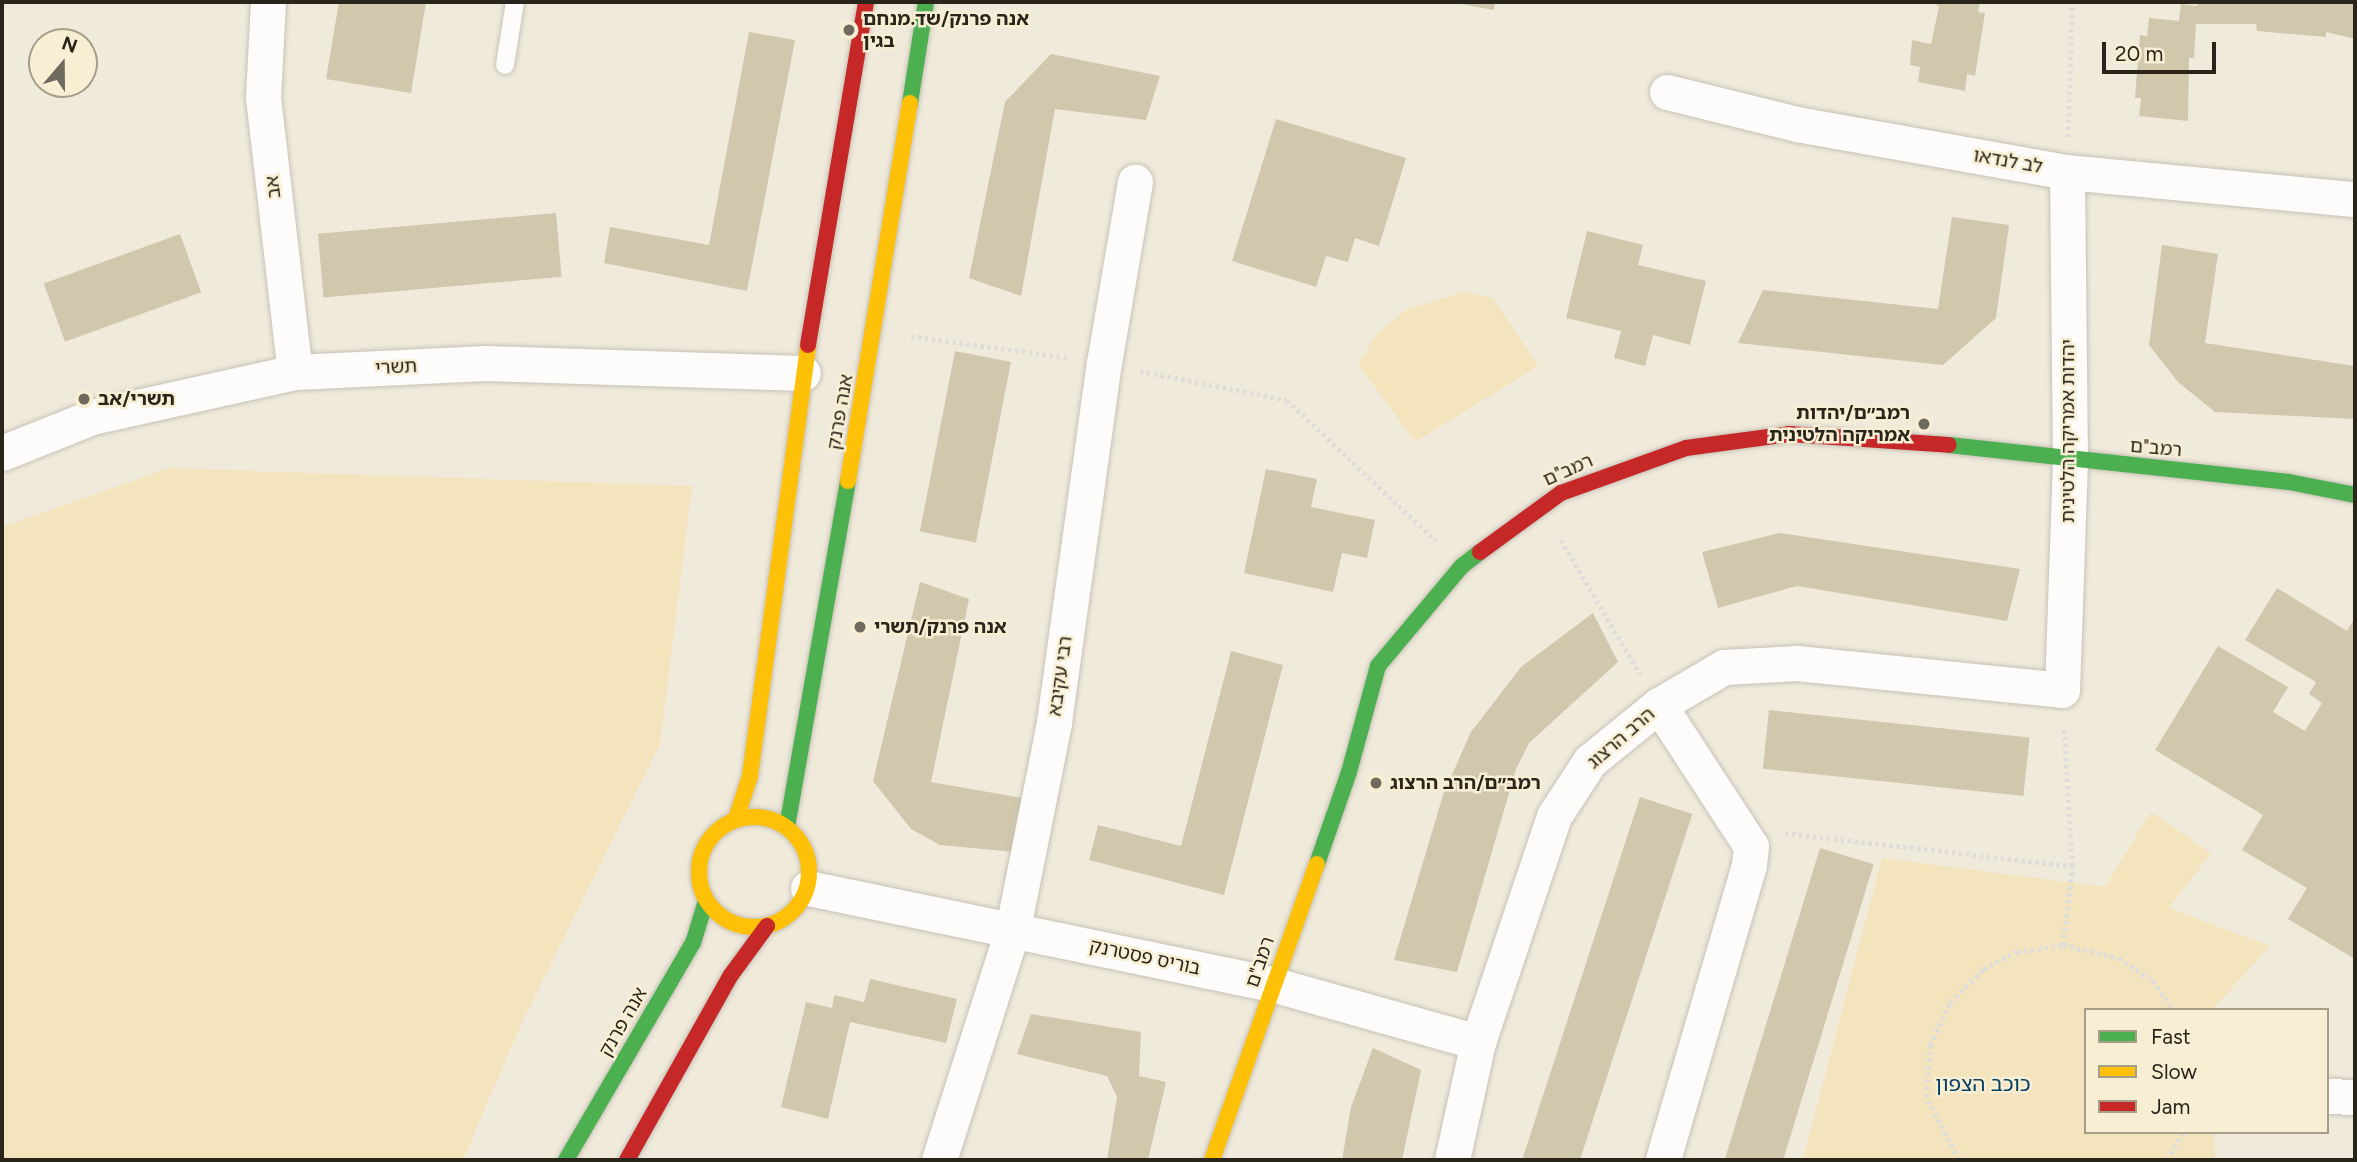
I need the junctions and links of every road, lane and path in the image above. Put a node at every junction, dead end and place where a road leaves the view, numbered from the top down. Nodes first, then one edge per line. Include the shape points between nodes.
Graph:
1 (268, 2) edge
2 (515, 2) edge
3 (866, 2) edge
4 (926, 2) edge
5 (2072, 2) edge
6 (505, 65) dead end
7 (1667, 92) dead end
8 (2067, 172) junction
9 (1135, 182) dead end
10 (2355, 199) edge
11 (875, 331) junction
12 (1104, 363) junction
13 (295, 372) junction
14 (803, 373) junction
15 (2, 453) edge
16 (2070, 461) junction
17 (2355, 495) edge
18 (1541, 506) junction
19 (1462, 566) junction
20 (2062, 690) junction
21 (1659, 705) junction
22 (736, 819) junction
23 (787, 827) junction
24 (1746, 836) junction
25 (2072, 866) junction
26 (808, 888) junction
27 (706, 901) junction
28 (767, 926) junction
29 (1013, 928) junction
30 (2063, 945) junction
31 (1275, 985) junction
32 (2173, 1008) edge
33 (1478, 1042) junction
34 (2329, 1096) edge
35 (2355, 1097) edge
36 (2182, 1134) edge
37 (566, 1160) edge
38 (627, 1160) edge
39 (939, 1160) edge
40 (1212, 1160) edge
41 (1452, 1160) edge
42 (1663, 1160) edge
43 (1959, 1160) edge
44 (2167, 1160) edge

1 - 13 street, אב via 263,97
2 - 6 lane
3 - 14 street, אנה פרנק
4 - 11 street, אנה פרנק
5 - 8 path
7 - 8 street, לב לנדאו via 1797,124
8 - 10 street, לב לנדאו
8 - 16 street, יהדות אמריקה הלטינית
9 - 12 street, רבי עקיבא
11 - 12 path
11 - 23 street, אנה פרנק via 807,738
12 - 19 path via 1287,400
12 - 29 street, רבי עקיבא via 1054,722
13 - 14 street, תשרי via 486,363
13 - 15 street, תשרי via 92,417
14 - 22 street, אנה פרנק via 750,776
16 - 17 street, רמב"ם via 2289,482
16 - 18 street, רמב"ם via 1890,439 1789,434 1686,448 1561,493
16 - 20 street, יהדות אמריקה הלטינית
18 - 19 street, רמב"ם
18 - 21 path
19 - 31 street, רמב"ם via 1378,667 1349,772
20 - 21 street, הרב הרצוג via 1797,663 1724,667
20 - 25 path
21 - 24 street
21 - 33 street, הרב הרצוג via 1590,761 1554,816
22 - 23 street via 754,816
22 - 27 street via 716,833 702,853 698,869
23 - 26 street via 807,855
24 - 25 path via 1777,832
24 - 42 street via 1751,846 1749,864
25 - 30 path
26 - 28 street via 792,913
26 - 29 street, בוריס פסטרנק
27 - 28 street via 733,923
27 - 37 street, אנה פרנק via 693,943
28 - 38 street via 731,975
29 - 31 street, בוריס פסטרנק
29 - 39 street, רבי עקיבא
30 - 32 path via 2119,958 2153,981
30 - 43 path via 2017,952 1983,969 1950,1002 1930,1045 1926,1097
31 - 33 street, בוריס פסטרנק
31 - 40 street, רמב"ם
33 - 41 street, הרב הרצוג
34 - 35 street
36 - 44 path

